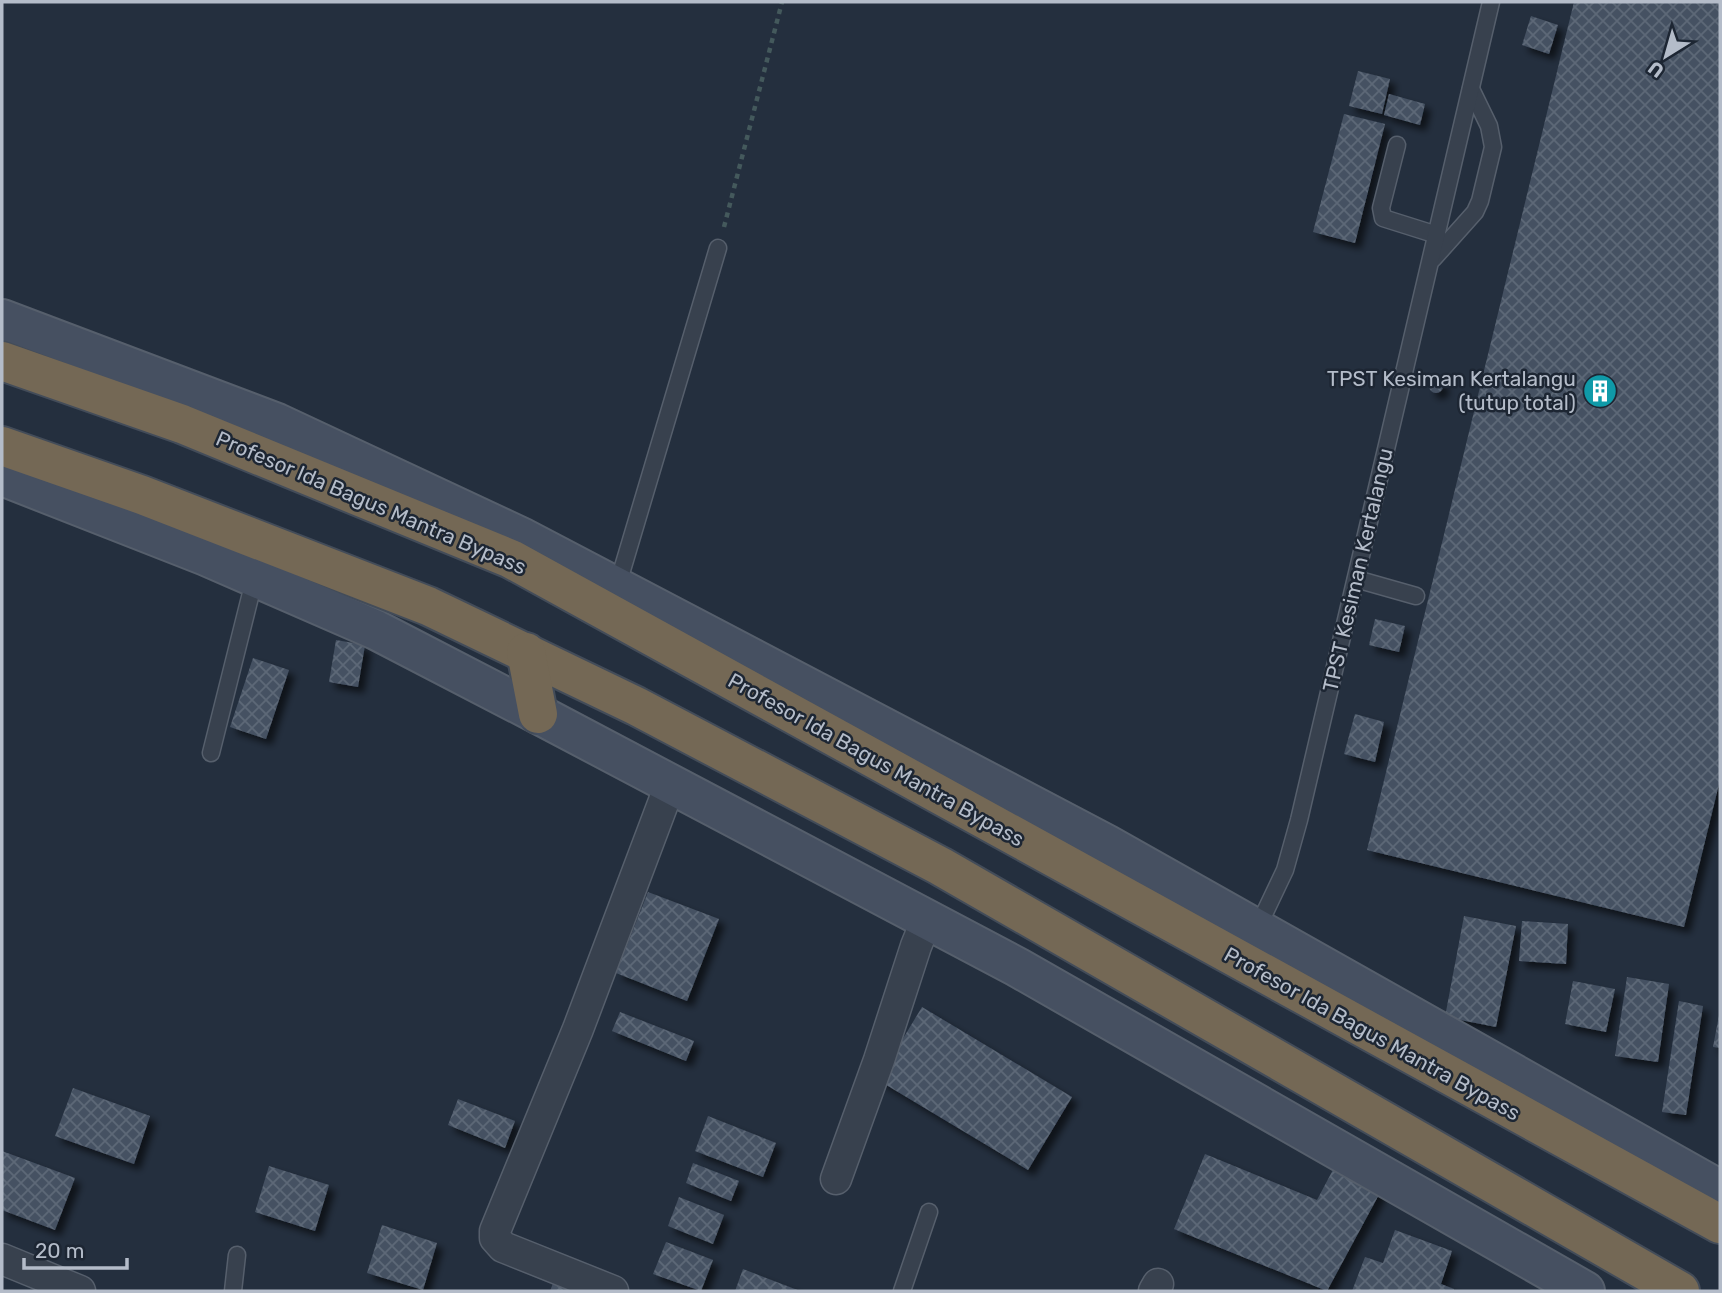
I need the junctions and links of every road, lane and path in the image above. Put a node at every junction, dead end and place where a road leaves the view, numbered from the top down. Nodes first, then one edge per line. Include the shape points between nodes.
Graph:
1 (782, 2) edge
2 (1491, 2) edge
3 (1471, 89) junction
4 (1397, 145) dead end
5 (1437, 235) junction
6 (718, 248) joint
7 (1432, 260) junction
8 (2, 319) edge
9 (2, 361) edge
10 (2, 446) edge
11 (2, 476) edge
12 (255, 577) junction
13 (1356, 579) junction
14 (617, 587) junction
15 (1416, 596) dead end
16 (526, 652) junction
17 (538, 714) junction
18 (211, 753) dead end
19 (670, 785) junction
20 (927, 919) junction
21 (1257, 929) junction
22 (836, 1179) dead end
23 (1720, 1189) edge
24 (929, 1212) dead end
25 (1720, 1224) edge
26 (237, 1255) dead end
27 (2, 1259) edge
28 (80, 1291) edge
29 (233, 1291) edge
30 (613, 1291) edge
31 (902, 1291) edge
32 (1585, 1291) edge
33 (1680, 1291) edge

1 - 6 path
2 - 3 lane, TPST Kesiman Kertalangu
3 - 5 lane, TPST Kesiman Kertalangu
3 - 7 lane via 1493,138 1480,201 1470,219
4 - 5 lane via 1381,208 1383,218
5 - 7 lane, TPST Kesiman Kertalangu
6 - 14 lane
7 - 13 lane, TPST Kesiman Kertalangu
8 - 14 street via 277,423
9 - 25 highway, Profesor Ida Bagus Mantra Bypass via 183,424 511,559
10 - 16 highway via 428,606
11 - 12 street
12 - 17 street via 376,630
12 - 18 lane
13 - 15 lane
13 - 21 lane, TPST Kesiman Kertalangu via 1285,870
14 - 21 street via 1106,844
16 - 17 highway
16 - 33 highway via 940,866
17 - 19 street
19 - 20 street
19 - 30 street via 495,1231 503,1247
20 - 22 street
20 - 32 street
21 - 23 street
24 - 31 lane
26 - 29 lane
27 - 28 street

